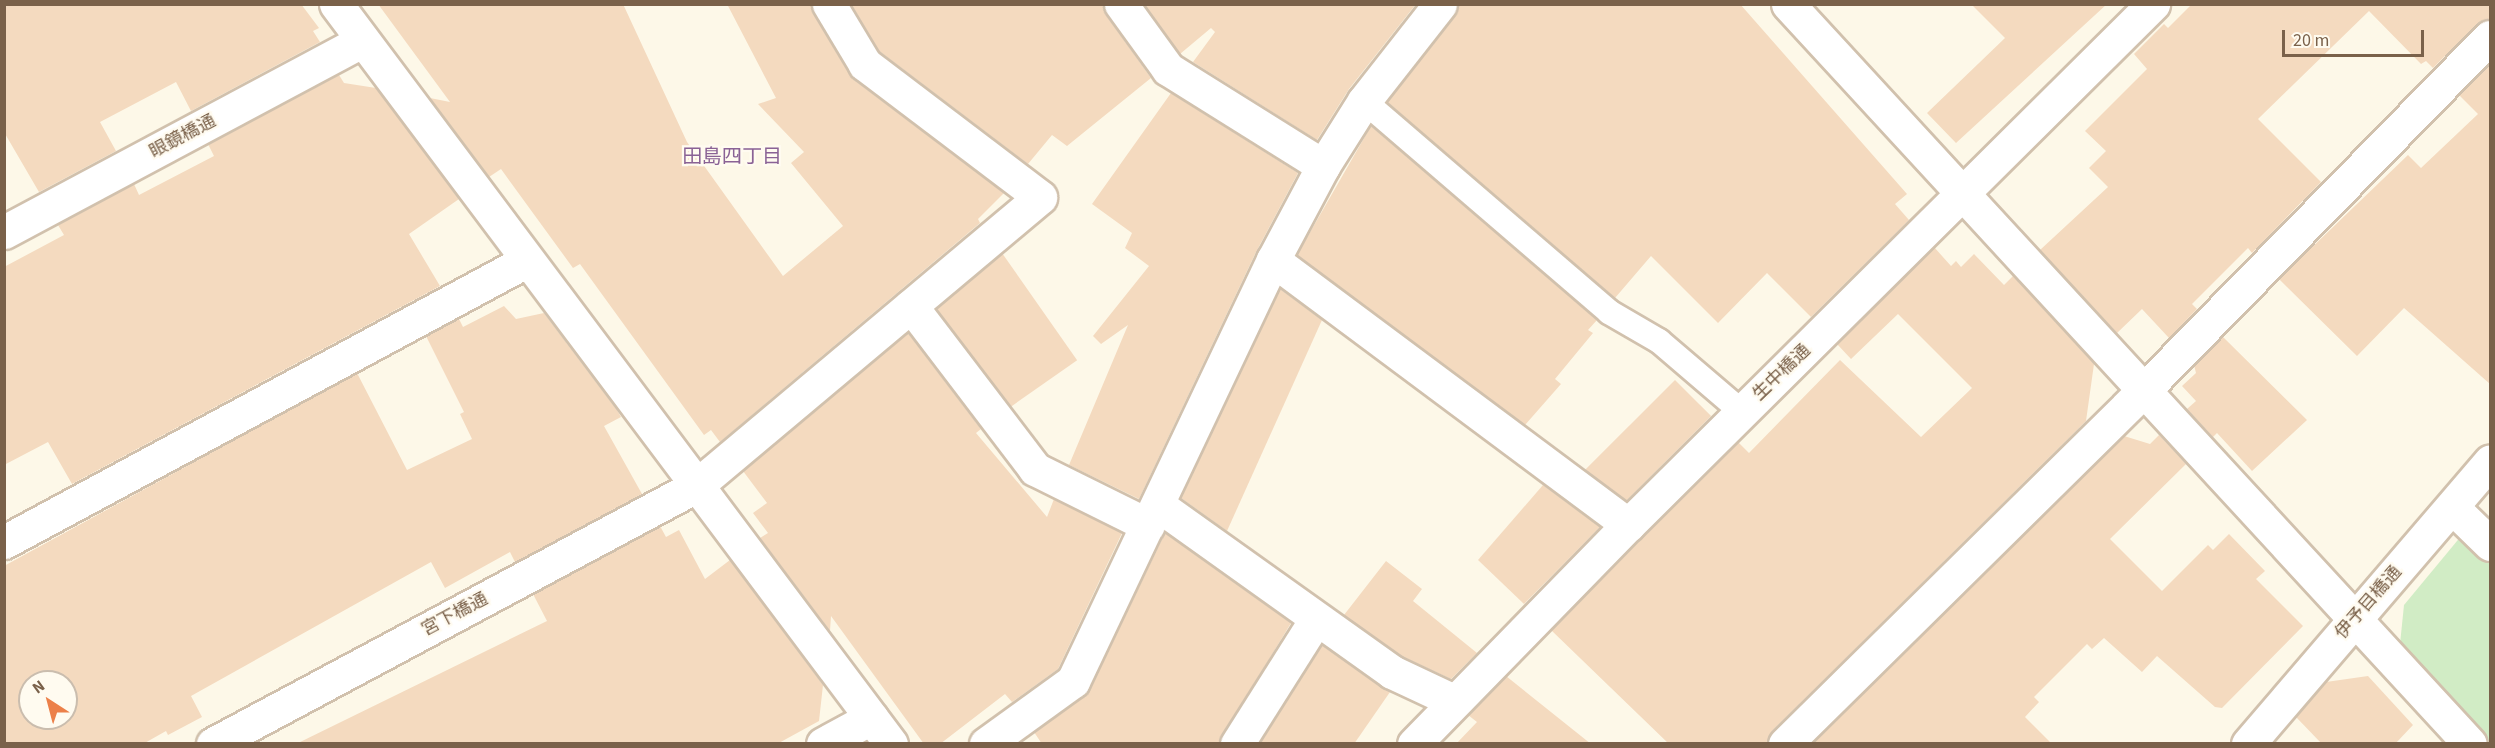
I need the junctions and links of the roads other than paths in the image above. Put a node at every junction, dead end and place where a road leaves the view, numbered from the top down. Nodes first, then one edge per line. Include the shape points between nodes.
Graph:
1 (336, 4) edge
2 (829, 4) edge
3 (1121, 4) edge
4 (1440, 4) edge
5 (1788, 4) edge
6 (2153, 4) edge
7 (2490, 37) edge
8 (362, 41) junction
9 (1364, 101) junction
10 (1323, 166) junction
11 (1963, 196) junction
12 (4, 232) edge
13 (1273, 260) junction
14 (526, 261) junction
15 (911, 306) junction
16 (2145, 390) junction
17 (1742, 412) junction
18 (2490, 462) edge
19 (696, 486) junction
20 (2452, 507) junction
21 (1153, 515) junction
22 (1628, 525) junction
23 (4, 542) edge
24 (2490, 544) edge
25 (1316, 619) junction
26 (2353, 621) junction
27 (1454, 701) junction
28 (871, 718) junction
29 (213, 744) edge
30 (823, 744) edge
31 (891, 744) edge
32 (986, 744) edge
33 (1237, 744) edge
34 (1414, 744) edge
35 (1785, 744) edge
36 (2248, 744) edge
37 (2470, 744) edge

1 - 8 street
2 - 15 street, 宮下橋通 via 865,64 1040,197
3 - 10 street via 1168,69
4 - 9 street
5 - 11 street
6 - 11 street, 生中橋通
7 - 16 street
8 - 12 street, 眼鏡橋通
8 - 14 street
9 - 10 street
9 - 17 lane via 1610,312 1659,341
10 - 13 street
11 - 16 street
11 - 17 street, 生中橋通
13 - 21 street
13 - 22 street
14 - 19 street
14 - 23 street
15 - 19 street, 宮下橋通
15 - 21 street via 1035,469
16 - 26 street
16 - 35 street
17 - 22 street, 生中橋通
18 - 20 street, 伊予目橋通
19 - 28 street
19 - 29 street, 宮下橋通
20 - 24 street
20 - 26 street, 伊予目橋通
21 - 25 street
21 - 32 street via 1073,681
22 - 27 street, 生中橋通
25 - 27 street via 1392,672
25 - 33 street
26 - 36 street, 伊予目橋通
26 - 37 street
27 - 34 street, 生中橋通
28 - 30 street
28 - 31 street

